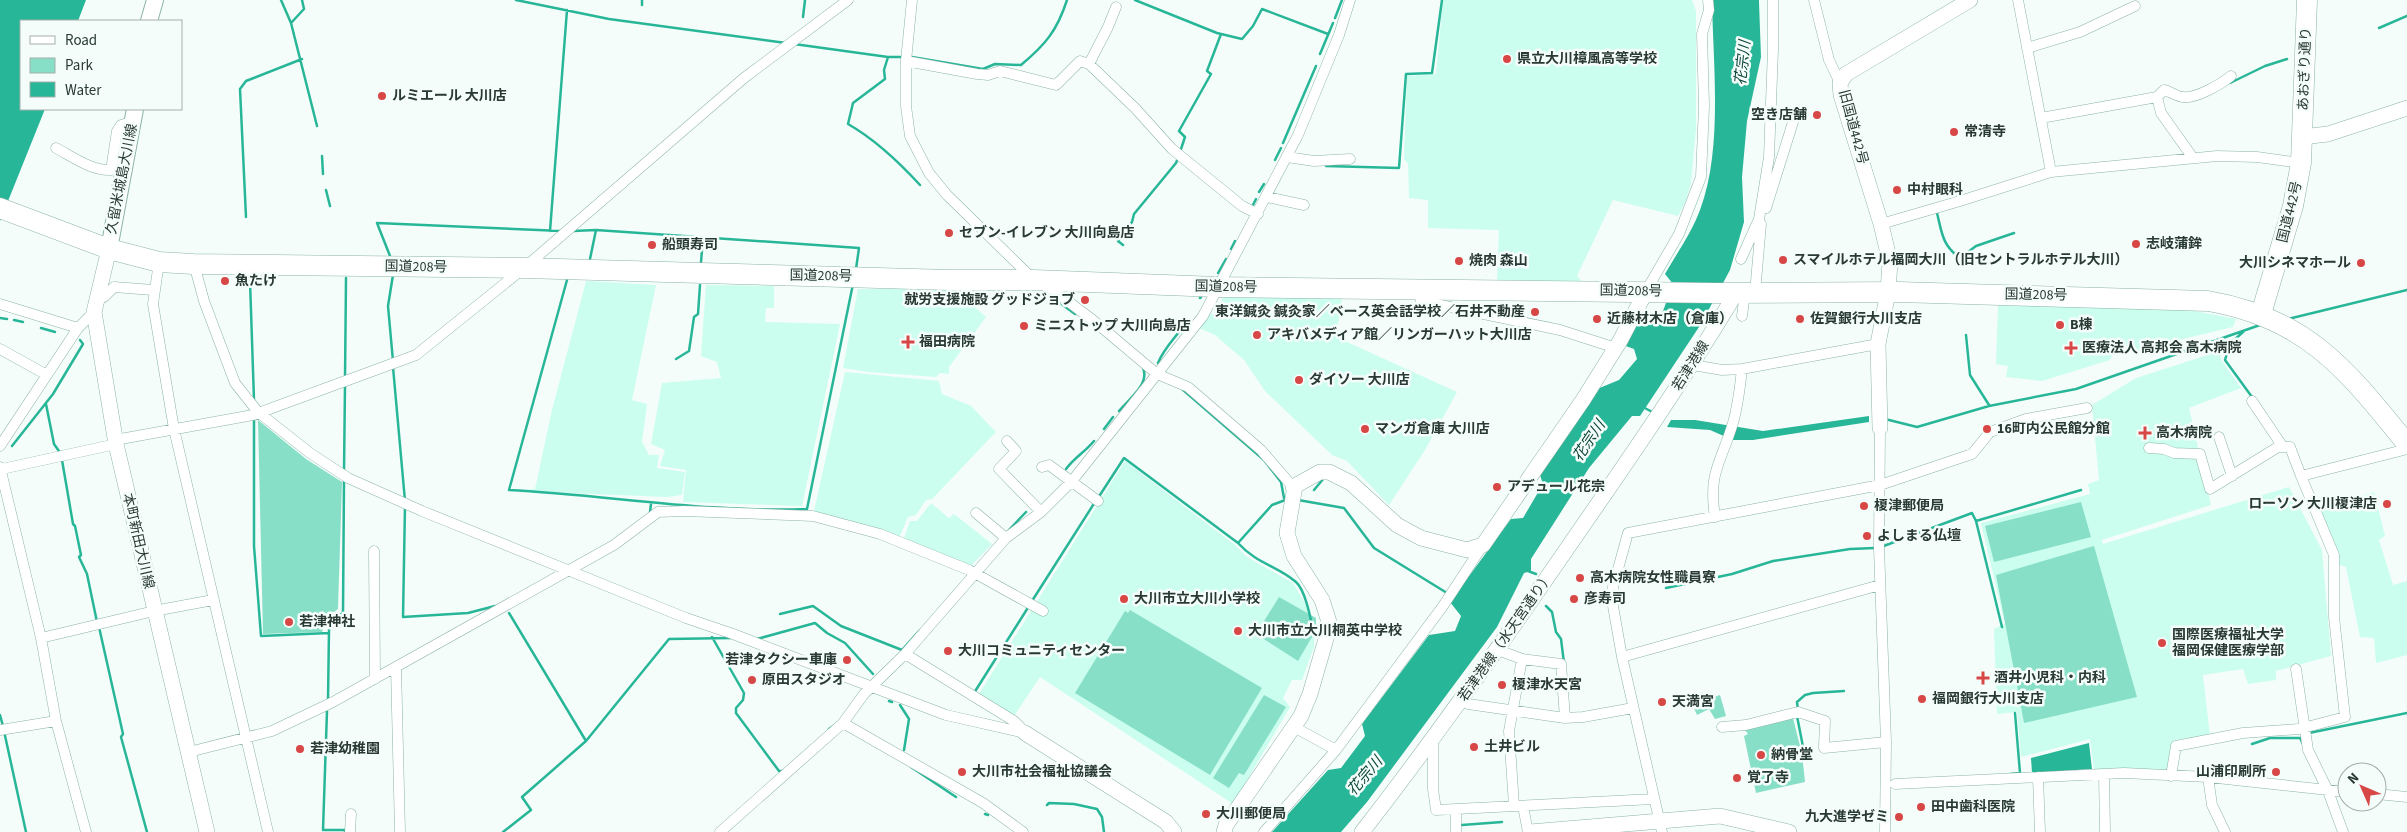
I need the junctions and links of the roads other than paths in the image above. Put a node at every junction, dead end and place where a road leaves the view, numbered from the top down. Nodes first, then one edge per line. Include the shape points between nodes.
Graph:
1 (154, 0) edge
2 (848, 0) edge
3 (912, 0) edge
4 (1350, 0) edge
5 (1708, 0) edge
6 (1773, 0) edge
7 (1814, 0) edge
8 (1970, 0) edge
9 (2018, 0) edge
10 (2307, 0) edge
11 (2135, 6) dead end
12 (1116, 7) dead end
13 (149, 20) edge
14 (2027, 48) junction
15 (906, 58) junction
16 (1089, 64) junction
17 (2231, 76) dead end
18 (1840, 83) junction
19 (2157, 96) junction
20 (2407, 108) edge
21 (134, 115) edge
22 (2041, 118) junction
23 (1794, 119) dead end
24 (2302, 137) junction
25 (56, 148) dead end
26 (1287, 157) junction
27 (2193, 158) junction
28 (1350, 159) dead end
29 (2301, 163) junction
30 (2051, 172) junction
31 (1267, 197) junction
32 (1304, 205) dead end
33 (0, 208) edge
34 (1258, 214) junction
35 (1760, 223) junction
36 (1881, 224) junction
37 (109, 249) junction
38 (1741, 259) dead end
39 (159, 262) junction
40 (194, 264) junction
41 (524, 268) junction
42 (1034, 280) junction
43 (1218, 288) junction
44 (1418, 289) junction
45 (154, 290) junction
46 (1648, 291) junction
47 (1888, 292) junction
48 (1745, 293) junction
49 (98, 297) junction
50 (0, 304) edge
51 (94, 312) junction
52 (2264, 315) junction
53 (1742, 316) dead end
54 (78, 328) junction
55 (1878, 344) junction
56 (1616, 348) junction
57 (0, 349) edge
58 (1693, 365) junction
59 (1742, 369) junction
60 (1157, 374) junction
61 (47, 375) junction
62 (2252, 402) dead end
63 (2087, 408) dead end
64 (258, 412) junction
65 (174, 428) junction
66 (1880, 428) joint
67 (2220, 436) dead end
68 (1644, 438) joint
69 (1007, 441) dead end
70 (116, 442) junction
71 (2407, 444) edge
72 (0, 446) edge
73 (2283, 447) junction
74 (2149, 448) dead end
75 (2407, 449) edge
76 (1042, 467) dead end
77 (1, 468) edge
78 (2232, 476) junction
79 (2301, 476) junction
80 (1072, 481) junction
81 (1880, 484) junction
82 (1294, 486) junction
83 (1096, 499) dead end
84 (1041, 512) junction
85 (976, 513) dead end
86 (1715, 518) junction
87 (1003, 536) junction
88 (1483, 545) junction
89 (374, 551) dead end
90 (570, 570) junction
91 (972, 572) junction
92 (1880, 585) junction
93 (213, 600) junction
94 (154, 611) junction
95 (1043, 611) dead end
96 (42, 638) junction
97 (1498, 650) junction
98 (905, 654) junction
99 (1622, 657) junction
100 (1522, 659) junction
101 (396, 667) junction
102 (2296, 670) dead end
103 (375, 679) junction
104 (871, 686) junction
105 (1462, 699) junction
106 (1633, 708) junction
107 (1512, 709) junction
108 (1565, 718) junction
109 (56, 721) junction
110 (843, 723) junction
111 (1294, 727) junction
112 (1722, 727) dead end
113 (2304, 727) junction
114 (0, 730) edge
115 (1026, 733) junction
116 (247, 739) junction
117 (1433, 739) junction
118 (1886, 742) junction
119 (1336, 750) junction
120 (189, 752) junction
121 (2104, 774) junction
122 (2171, 776) junction
123 (2038, 777) junction
124 (2208, 777) junction
125 (1895, 784) dead end
126 (2328, 791) junction
127 (2337, 791) edge
128 (2387, 795) edge
129 (2407, 797) edge
130 (1654, 799) junction
131 (1519, 806) junction
132 (1456, 810) junction
133 (350, 814) dead end
134 (1661, 827) edge
135 (1589, 830) edge
136 (86, 832) edge
137 (207, 832) edge
138 (268, 832) edge
139 (350, 832) edge
140 (400, 832) edge
141 (720, 832) edge
142 (1023, 832) edge
143 (1174, 832) edge
144 (1224, 832) edge
145 (1264, 832) edge
146 (1362, 832) edge
147 (1456, 832) edge
148 (1529, 832) edge
149 (1789, 832) edge
150 (1885, 832) edge
151 (2040, 832) edge
152 (2105, 832) edge
153 (2225, 832) edge
154 (2343, 832) edge

1 - 13 main road
2 - 41 street via 744,78
3 - 15 street
4 - 26 street
5 - 46 street via 1709,10 1702,34 1704,106 1701,177 1679,234
6 - 35 street via 1769,157
7 - 18 street via 1829,60
8 - 18 street, 旧国道442号 via 1846,74
9 - 14 street
10 - 24 highway, あおぎり通り
11 - 14 street via 2080,32
12 - 16 street
14 - 22 street
15 - 16 street via 977,74 1000,71 1056,85 1080,61
15 - 42 street via 905,92 910,136 929,173 947,195
16 - 34 street via 1136,108 1172,149 1242,206
17 - 19 street via 2201,93 2183,97 2164,90
18 - 36 street, 旧国道442号
19 - 22 street
19 - 27 street via 2161,113
20 - 24 street via 2328,134
21 - 25 street via 117,131 111,170 87,164
21 - 37 main road, 久留米城島大川線
22 - 30 street
23 - 35 street
24 - 29 highway, 国道442号
26 - 28 street via 1314,161
26 - 31 street
27 - 29 street via 2257,157
27 - 30 street
29 - 52 highway, 国道442号
30 - 36 street
31 - 32 street
31 - 34 street
33 - 37 highway, 国道208号
34 - 43 street
35 - 38 street
35 - 48 street
36 - 47 street, 旧国道442号 via 1890,262
37 - 39 highway, 国道208号
37 - 49 street, 本町新田大川線
39 - 40 highway, 国道208号
39 - 45 street
40 - 41 highway, 国道208号
40 - 64 street via 204,301 235,383
41 - 42 highway, 国道208号
41 - 64 street via 416,355
42 - 43 highway, 国道208号
42 - 60 street via 1094,320
43 - 44 highway, 国道208号
43 - 60 street via 1203,316
44 - 46 highway, 国道208号
44 - 56 street via 1420,301 1560,330
45 - 49 street via 114,287 104,297
45 - 65 street via 157,336
46 - 48 highway, 国道208号
46 - 56 street
47 - 48 highway, 国道208号
47 - 52 highway, 国道208号 via 2186,299 2234,305
47 - 55 street, 旧国道442号
48 - 53 street
48 - 58 street, 若津港線
49 - 51 street, 本町新田大川線
50 - 54 street
51 - 54 street
51 - 70 street, 本町新田大川線
52 - 71 highway, 国道208号 via 2323,350 2347,371
54 - 61 street
55 - 59 street
55 - 66 street, 旧国道442号
56 - 88 street via 1553,446
57 - 61 street
58 - 59 street via 1722,370
58 - 68 street, 若津港線
59 - 86 street via 1732,426 1714,473 1712,498
60 - 80 street
60 - 82 street via 1188,387 1261,450
61 - 72 street
62 - 73 street
63 - 81 street via 2026,419 1990,432 1972,454
64 - 65 street
64 - 90 street via 348,478
65 - 70 street
65 - 93 street
66 - 81 street
67 - 78 street
68 - 97 street, 若津港線（水天宮通り）
69 - 84 street via 1016,451 999,469
70 - 77 street
70 - 94 street, 本町新田大川線
73 - 78 street
73 - 79 street via 2290,448
74 - 78 street via 2200,454 2210,490
75 - 79 street
76 - 80 street via 1049,465
77 - 96 street
79 - 113 street via 2334,555 2334,617 2345,717
80 - 83 street
80 - 84 street
81 - 86 street
81 - 92 street
82 - 88 street via 1320,472 1329,472 1351,483 1397,525 1421,538 1467,550
82 - 111 street via 1287,533 1294,556 1322,600 1330,625 1310,694
84 - 87 street
85 - 87 street
86 - 99 street via 1628,532 1613,587
87 - 91 street
88 - 119 street
89 - 103 street
90 - 91 street via 614,545 658,512 684,511 813,516 880,534
90 - 101 street
90 - 104 street via 686,618
91 - 95 street
91 - 98 street
92 - 99 street
92 - 118 street
93 - 94 street
93 - 116 street
94 - 96 street
94 - 120 street, 本町新田大川線
96 - 109 street
97 - 100 street
97 - 105 street, 若津港線（水天宮通り）
98 - 104 street
98 - 115 street via 1014,721
99 - 106 street
100 - 107 street
100 - 108 street via 1561,664
101 - 103 street
101 - 140 street
102 - 113 street
103 - 116 street via 272,731
104 - 110 street
104 - 115 street via 946,716
105 - 107 street via 1468,704
105 - 117 street, 若津港線（水天宮通り）
106 - 108 street
106 - 130 street
107 - 108 street
107 - 131 street via 1509,731
109 - 114 street
109 - 136 street
110 - 141 street
110 - 142 street via 983,803
111 - 119 street
111 - 144 street
112 - 118 street via 1773,720 1798,712 1825,721 1824,748
113 - 122 street via 2176,746
113 - 126 street via 2308,750
115 - 143 street via 1166,822
116 - 120 street
116 - 138 street
117 - 132 street via 1436,810
117 - 146 street, 若津港線（水天宮通り）
118 - 150 street
119 - 145 street
120 - 137 street, 本町新田大川線
121 - 122 street
121 - 123 street
121 - 152 street
122 - 124 street
123 - 125 street
123 - 151 street
124 - 126 street
124 - 153 street via 2212,805
126 - 127 street
126 - 154 street
128 - 129 street
130 - 131 street
130 - 134 street
131 - 132 street
131 - 148 street
132 - 147 street
133 - 139 street
134 - 135 street
134 - 149 street via 1720,816
135 - 148 street

